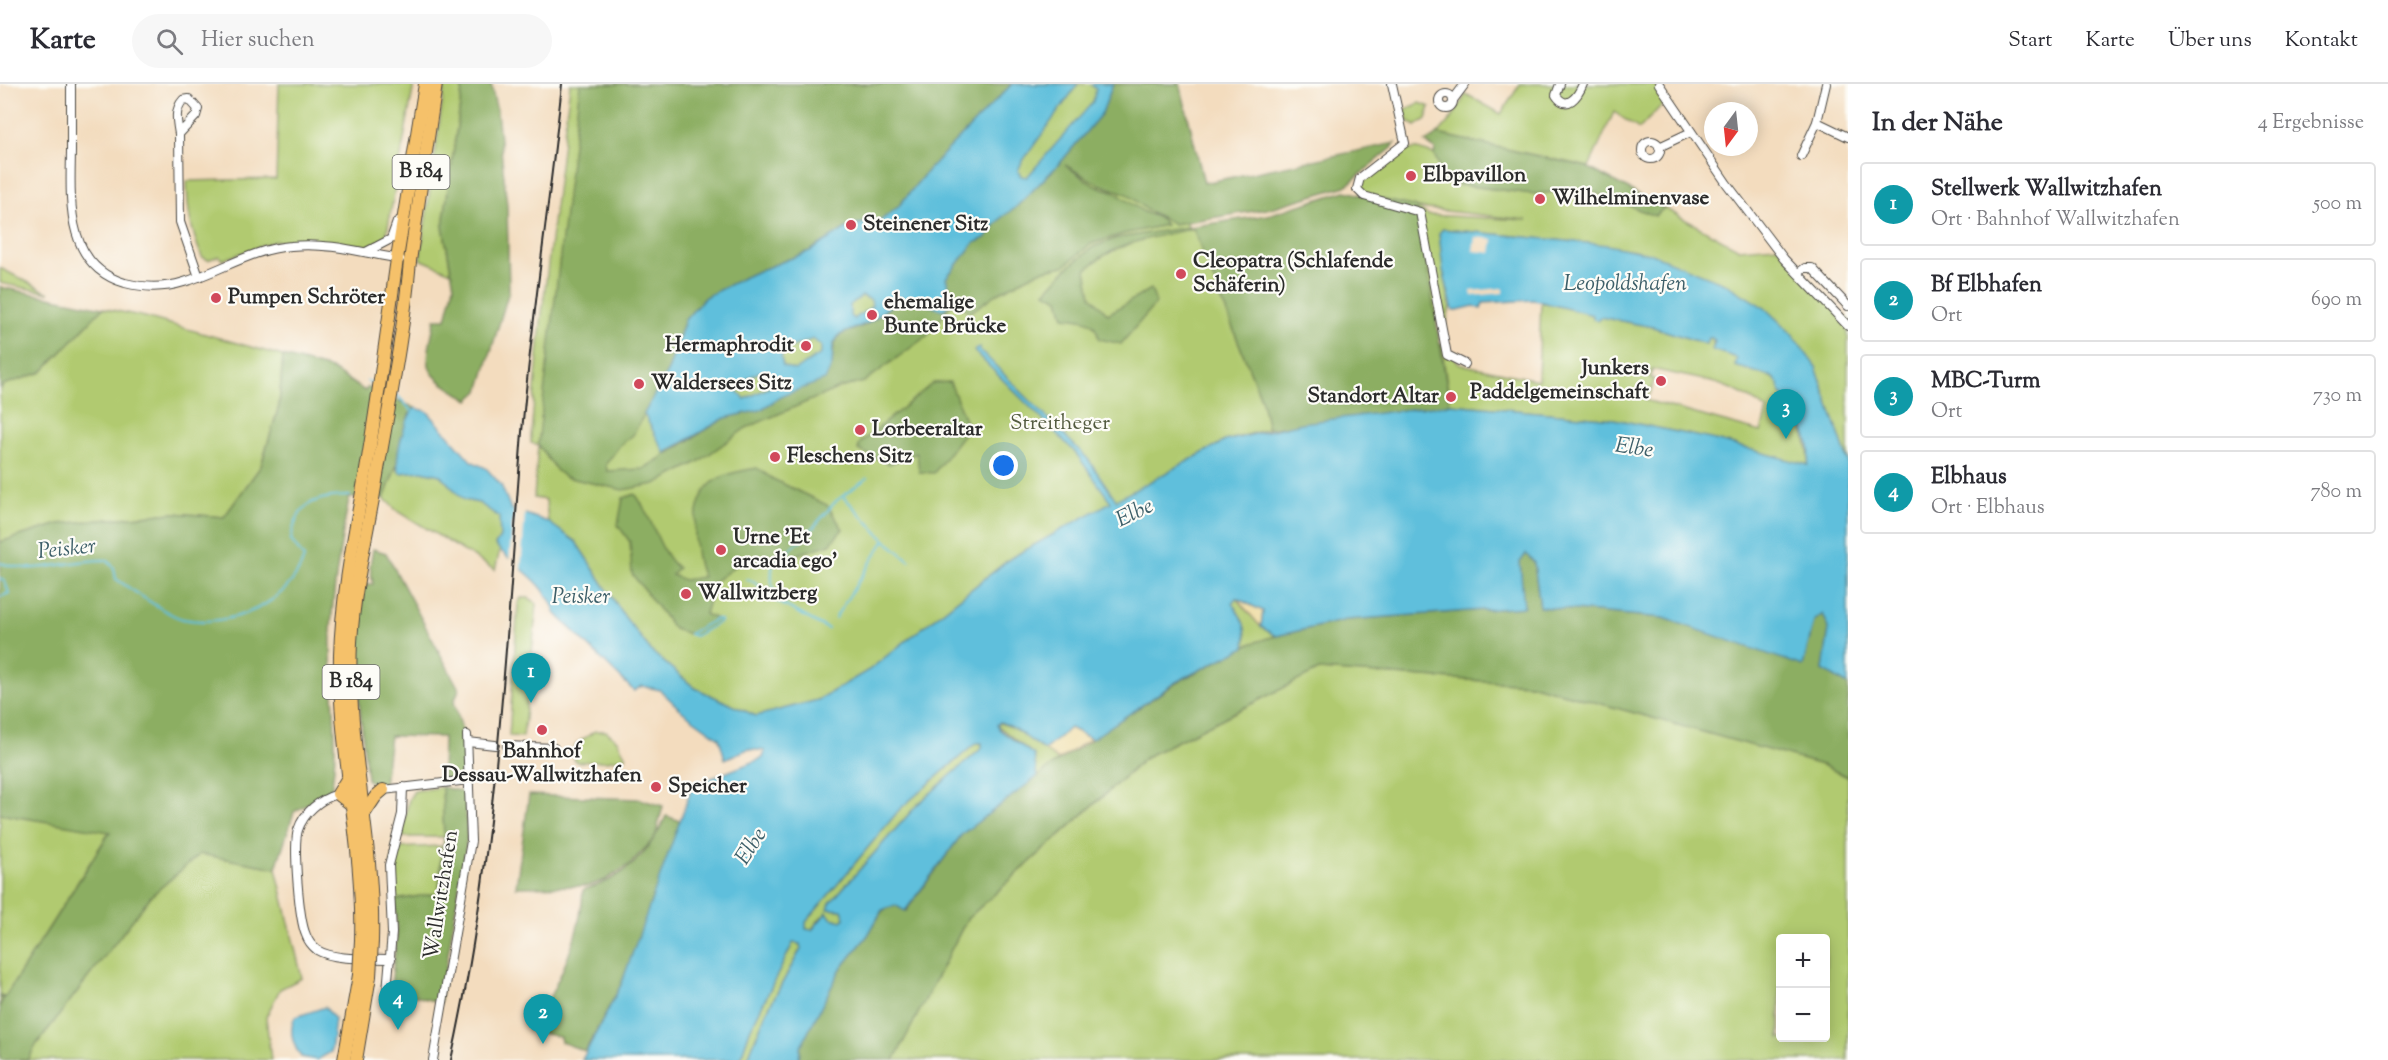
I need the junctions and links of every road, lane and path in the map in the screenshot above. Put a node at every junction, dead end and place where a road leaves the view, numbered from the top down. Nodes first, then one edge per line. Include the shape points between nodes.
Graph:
1 (71, 84) edge
2 (425, 84) edge
3 (436, 84) edge
4 (1392, 84) edge
5 (1465, 84) edge
6 (1560, 84) edge
7 (1583, 84) edge
8 (1659, 84) edge
9 (1826, 84) edge
10 (1453, 100) dead end
11 (1817, 123) junction
12 (1691, 132) junction
13 (179, 134) dead end
14 (1848, 137) edge
15 (1659, 147) dead end
16 (1801, 156) dead end
17 (403, 218) junction
18 (364, 253) junction
19 (397, 259) junction
20 (410, 261) junction
21 (1798, 273) junction
22 (199, 277) junction
23 (1848, 306) edge
24 (1848, 326) edge
25 (1466, 364) dead end
26 (388, 376) junction
27 (367, 499) junction
28 (495, 745) dead end
29 (507, 746) dead end
30 (554, 748) dead end
31 (349, 776) junction
32 (469, 780) junction
33 (361, 787) junction
34 (403, 788) junction
35 (383, 790) junction
36 (338, 794) junction
37 (352, 805) junction
38 (364, 814) junction
39 (367, 940) junction
40 (391, 959) junction
41 (386, 1003) dead end
42 (357, 1021) junction
43 (344, 1060) edge
44 (356, 1060) edge
45 (433, 1060) edge

1 - 22 street via 71,208 74,231 83,251 108,275 134,285 166,286
2 - 17 main road, B 184
3 - 20 main road, B 184
4 - 25 street via 1405,143 1359,178 1357,189 1364,195 1420,212 1447,355
5 - 10 street
6 - 7 street via 1556,95 1567,103 1574,100
8 - 12 street
9 - 11 street
11 - 14 street
11 - 16 street
12 - 15 street
12 - 21 street
13 - 22 street via 180,222
17 - 18 street via 397,222 391,239
17 - 19 main road, B 184
18 - 19 street
18 - 22 street via 319,246 282,247 253,253
19 - 20 street
19 - 26 main road, B 184
20 - 26 main road, B 184
21 - 23 street via 1805,267 1812,268
21 - 24 street
26 - 27 main road, B 184
27 - 31 main road, B 184 via 348,571 341,644
27 - 33 main road, B 184 via 351,644 352,703
28 - 32 street, Wallwitzhafen via 467,738
29 - 30 street
31 - 36 main road
31 - 37 main road, B 184
32 - 34 street
32 - 45 street, Wallwitzhafen via 471,841
33 - 35 main road
33 - 38 main road, B 184
34 - 35 street
34 - 40 street via 404,806 389,865
35 - 38 main road
36 - 37 main road
36 - 40 street via 313,807 301,822 297,836 295,851 306,935 327,954
37 - 39 main road, B 184
38 - 39 main road, B 184 via 371,886
39 - 42 main road, B 184, bridge
40 - 41 street
42 - 43 main road, B 184
42 - 44 main road, B 184

